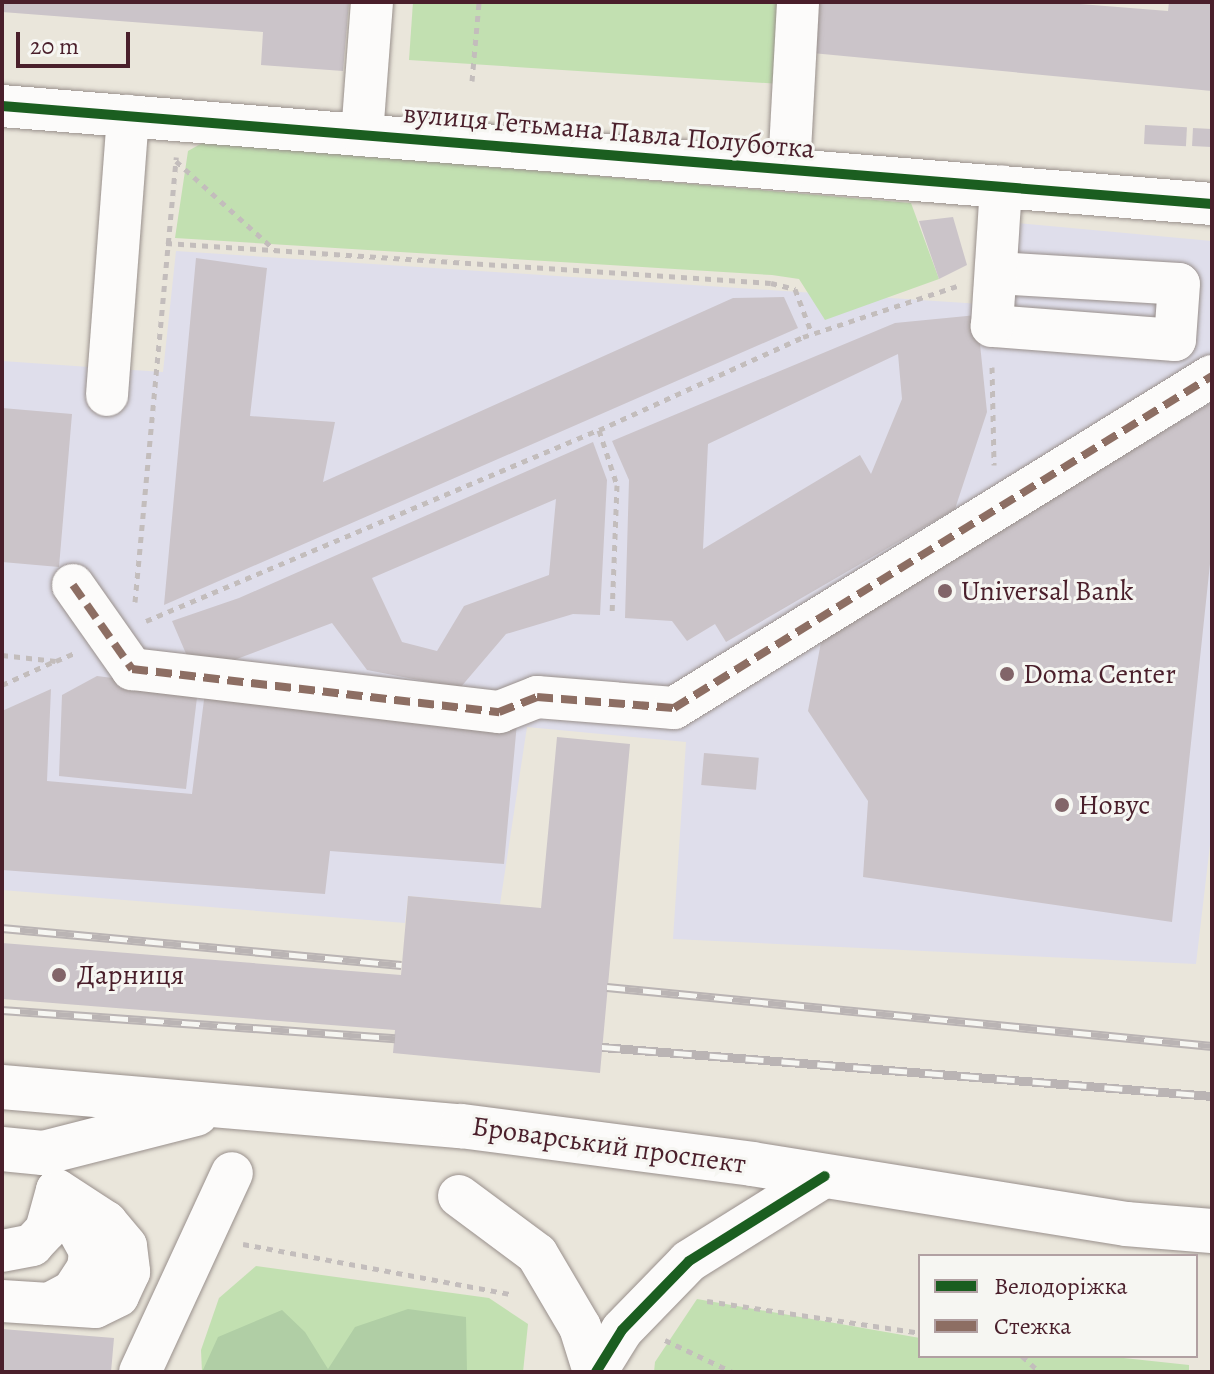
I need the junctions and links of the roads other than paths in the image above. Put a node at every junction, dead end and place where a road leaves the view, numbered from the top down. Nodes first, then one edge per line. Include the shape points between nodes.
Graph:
1 (372, 2) edge
2 (798, 2) edge
3 (2, 106) edge
4 (128, 116) junction
5 (362, 135) junction
6 (789, 169) junction
7 (1001, 186) junction
8 (1212, 204) edge
9 (996, 273) junction
10 (1212, 376) edge
11 (107, 395) dead end
12 (73, 585) dead end
13 (2, 1087) edge
14 (230, 1106) junction
15 (26, 1161) edge
16 (232, 1173) dead end
17 (825, 1176) junction
18 (459, 1196) dead end
19 (1212, 1231) edge
20 (2, 1251) edge
21 (2, 1301) edge
22 (140, 1372) edge
23 (595, 1372) edge

1 - 5 street
2 - 6 street
3 - 4 street, вулиця Гетьмана Павла Полуботка
4 - 5 street, вулиця Гетьмана Павла Полуботка via 178,140
4 - 11 street
5 - 6 street, вулиця Гетьмана Павла Полуботка
6 - 7 street, вулиця Гетьмана Павла Полуботка
7 - 8 street, вулиця Гетьмана Павла Полуботка
7 - 9 street
9 - 9 street via 1179,284 1175,340 992,326
10 - 12 street via 674,708 537,697 499,712 132,669 122,632
13 - 14 main road, Броварський проспект
14 - 15 main road
14 - 17 main road, Броварський проспект via 461,1126
15 - 20 street via 46,1230 32,1245
15 - 21 street via 90,1251 88,1268 73,1291 49,1304
16 - 22 street
17 - 19 main road, Броварський проспект via 1126,1224
17 - 23 street via 689,1261 622,1330
18 - 23 street via 537,1254 569,1304

